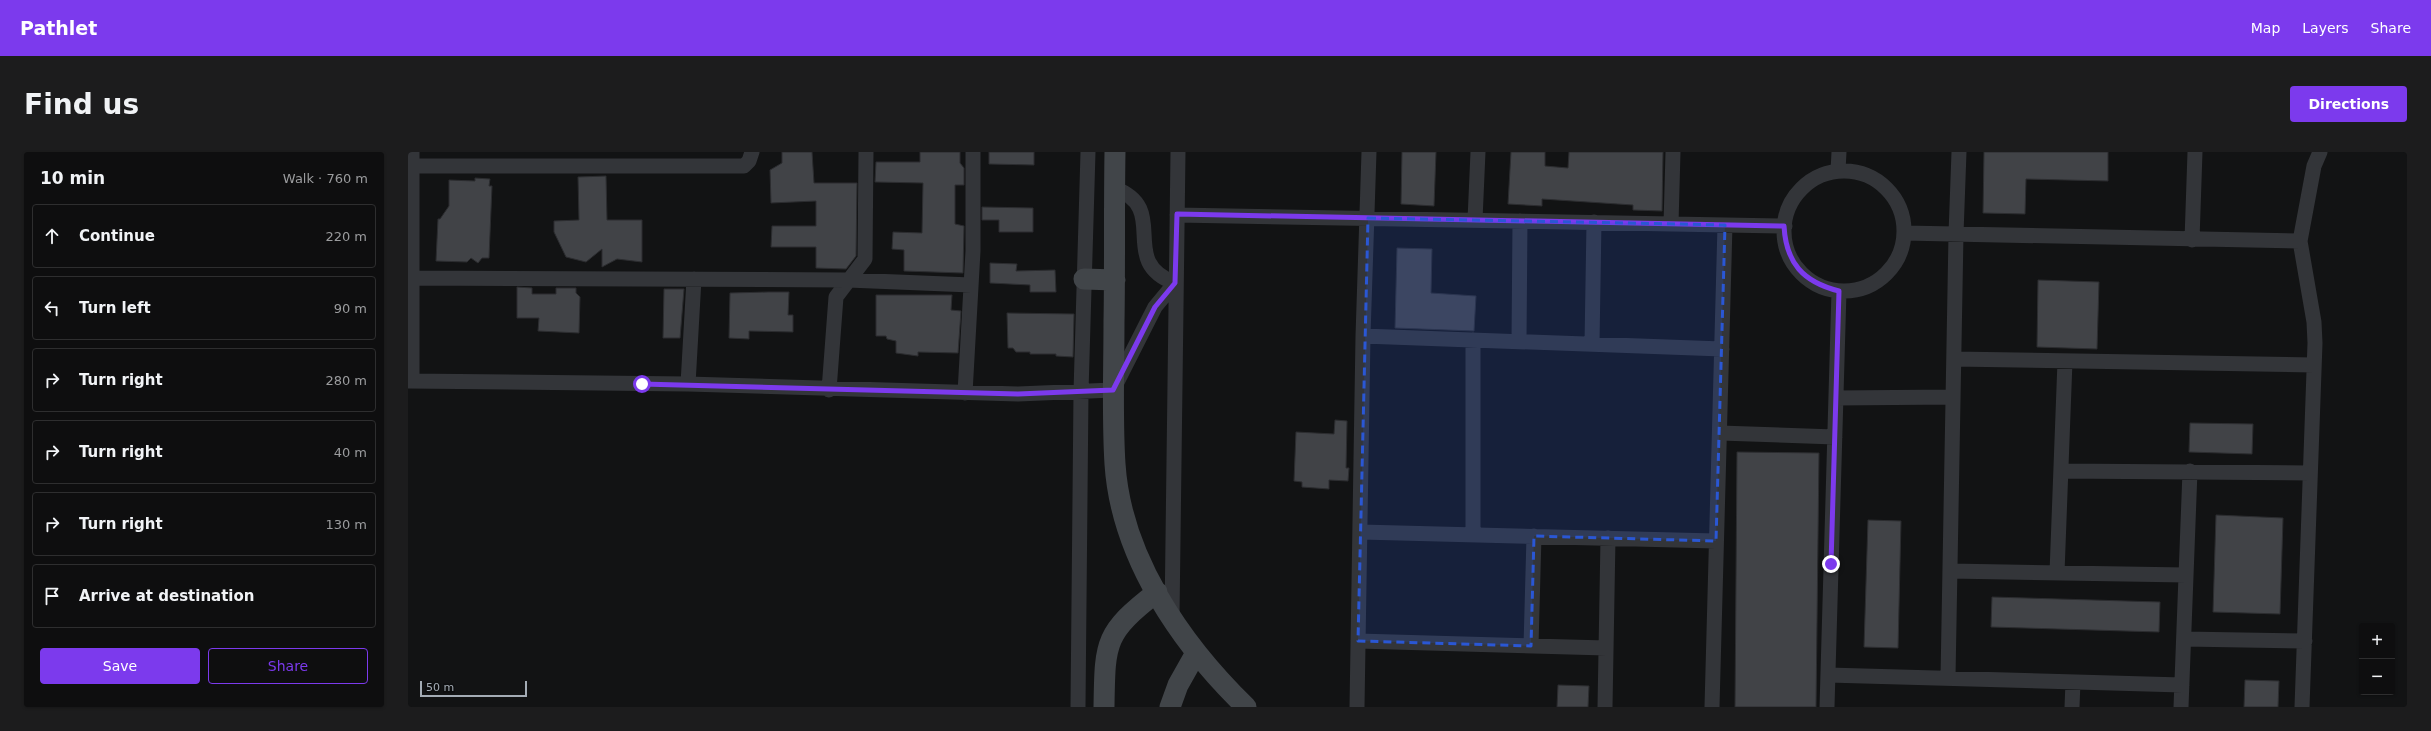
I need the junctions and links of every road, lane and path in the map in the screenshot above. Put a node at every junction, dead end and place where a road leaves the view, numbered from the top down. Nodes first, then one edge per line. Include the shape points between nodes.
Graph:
1 (752, 152) edge
2 (866, 152) edge
3 (973, 152) edge
4 (1088, 152) edge
5 (1115, 152) edge
6 (1178, 152) edge
7 (1369, 152) edge
8 (1478, 152) edge
9 (1673, 152) edge
10 (1839, 152) edge
11 (1959, 152) edge
12 (2195, 152) edge
13 (2320, 152) edge
14 (412, 159) edge
15 (544, 159) edge
16 (1838, 171) junction
17 (1114, 188) junction
18 (1177, 214) junction
19 (1368, 218) junction
20 (1474, 220) junction
21 (1520, 221) junction
22 (1594, 222) junction
23 (1671, 224) junction
24 (1725, 225) junction
25 (1784, 226) junction
26 (1904, 233) junction
27 (1956, 234) junction
28 (2192, 240) junction
29 (2300, 241) junction
30 (412, 278) junction
31 (694, 279) junction
32 (1084, 279) junction
33 (848, 280) junction
34 (1115, 280) junction
35 (1175, 283) junction
36 (971, 285) junction
37 (1839, 291) junction
38 (1363, 336) junction
39 (1474, 340) junction
40 (1519, 341) junction
41 (1592, 344) junction
42 (1722, 349) junction
43 (1954, 359) junction
44 (2065, 361) junction
45 (2314, 366) junction
46 (410, 381) edge
47 (688, 384) junction
48 (829, 390) junction
49 (1113, 390) junction
50 (1081, 392) junction
51 (965, 393) junction
52 (1953, 397) junction
53 (1836, 398) junction
54 (1720, 433) junction
55 (1835, 437) junction
56 (2061, 471) junction
57 (2190, 471) junction
58 (2310, 473) junction
59 (1361, 532) junction
60 (1473, 535) junction
61 (1534, 536) junction
62 (1608, 538) junction
63 (1716, 541) junction
64 (1950, 571) junction
65 (2057, 573) junction
66 (2186, 575) junction
67 (1157, 592) junction
68 (1172, 617) junction
69 (2184, 639) junction
70 (1358, 641) junction
71 (2305, 641) junction
72 (1531, 646) junction
73 (1606, 648) junction
74 (1196, 652) junction
75 (1828, 675) junction
76 (1948, 678) junction
77 (2073, 682) junction
78 (2182, 685) junction
79 (1078, 707) edge
80 (1104, 707) edge
81 (1170, 707) edge
82 (1246, 707) edge
83 (1357, 707) edge
84 (1605, 707) edge
85 (1712, 707) edge
86 (1827, 707) edge
87 (2072, 707) edge
88 (2181, 707) edge
89 (2302, 707) edge

1 - 15 street via 744,166
2 - 33 street via 865,259
3 - 36 street
4 - 32 street
5 - 17 main road
6 - 18 street
7 - 19 street
8 - 20 street
9 - 23 street
10 - 16 street
11 - 27 street
12 - 28 street
13 - 29 street via 2315,160
14 - 15 street
14 - 30 street
16 - 25 street via 1824,174 1801,189 1787,212
16 - 26 street via 1866,175 1890,192 1903,218
17 - 34 main road
17 - 35 street via 1128,195 1142,212 1147,262 1161,277
18 - 19 street
18 - 35 street
19 - 20 street
19 - 38 street
20 - 21 street
21 - 22 street
21 - 40 street
22 - 23 street
22 - 41 street
23 - 24 street
24 - 25 street
24 - 42 street
25 - 37 street via 1788,249 1798,270 1810,280
26 - 27 street
26 - 37 street via 1899,253 1889,271 1866,287
27 - 28 street
27 - 43 street
28 - 29 street
29 - 45 street via 2314,322
30 - 31 street
30 - 46 street
31 - 33 street
31 - 47 street
32 - 34 main road
32 - 50 street
33 - 36 street
33 - 48 street via 836,297
34 - 49 main road
35 - 49 street via 1155,307
35 - 68 street
36 - 51 street
37 - 53 street
38 - 39 street
38 - 59 street
39 - 40 street
39 - 60 street
40 - 41 street
41 - 42 street
42 - 54 street
43 - 44 street
43 - 52 street
44 - 45 street
44 - 56 street
45 - 58 street
46 - 47 street
47 - 48 street
48 - 51 street
49 - 50 street
49 - 67 main road via 1115,465 1120,496 1140,561
50 - 51 street
50 - 79 street
52 - 53 street
52 - 64 street
53 - 55 street
54 - 55 street
54 - 63 street
55 - 75 street
56 - 57 street
56 - 65 street
57 - 58 street
57 - 66 street
58 - 71 street
59 - 60 street
59 - 70 street
60 - 61 street
61 - 62 street
61 - 72 street
62 - 63 street
62 - 73 street
63 - 85 street
64 - 65 street
64 - 76 street
65 - 66 street
66 - 69 street
67 - 68 main road
67 - 80 main road via 1131,613 1112,635 1105,661
68 - 74 main road
69 - 71 street
69 - 78 street
70 - 72 street
70 - 83 street
71 - 89 street
72 - 73 street
73 - 84 street
74 - 81 main road via 1178,685
74 - 82 main road
75 - 76 street
75 - 86 street
76 - 77 street
77 - 78 street
77 - 87 street
78 - 88 street

